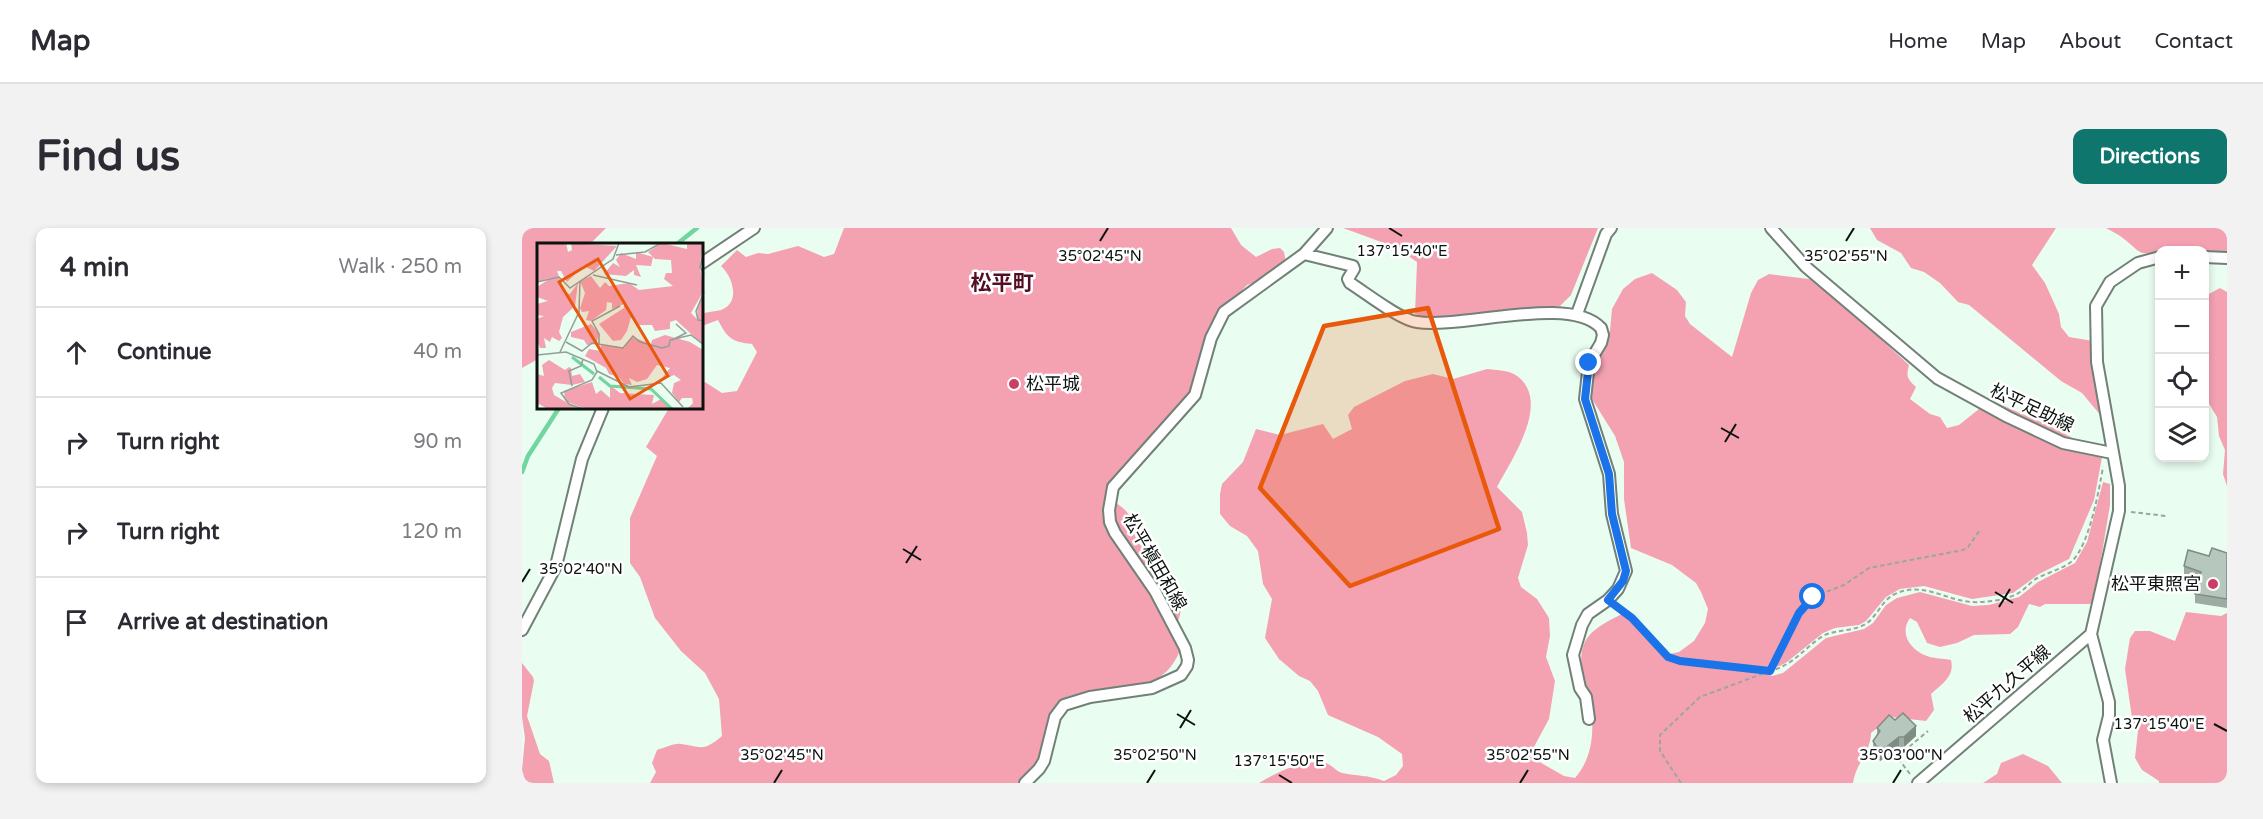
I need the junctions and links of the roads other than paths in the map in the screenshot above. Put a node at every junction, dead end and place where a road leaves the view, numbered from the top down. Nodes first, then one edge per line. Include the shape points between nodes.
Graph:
1 (754, 228) edge
2 (1327, 228) edge
3 (1611, 228) edge
4 (1771, 228) edge
5 (1304, 254) junction
6 (2209, 257) edge
7 (2155, 258) edge
8 (2227, 258) edge
9 (704, 262) edge
10 (1577, 314) junction
11 (602, 410) edge
12 (2109, 453) junction
13 (522, 630) edge
14 (2091, 634) junction
15 (1589, 719) dead end
16 (1914, 779) edge
17 (1025, 783) edge
18 (2112, 783) edge

1 - 9 street
2 - 5 street, 松平槇田和線
3 - 10 street
4 - 12 street, 松平足助線 via 1814,273 1937,378 2063,443
5 - 10 street via 1353,266 1350,283 1418,322 1556,312
5 - 17 street, 松平槇田和線 via 1224,312 1211,338 1195,395 1117,481 1110,498 1108,510 1115,533 1155,591 1185,648 1186,666 1180,675 1152,688 1064,705 1055,717 1044,761
6 - 8 street
7 - 12 street via 2138,263 2110,282 2096,306 2097,362
10 - 15 street via 1598,325 1604,335 1589,363 1585,399 1609,474 1612,514 1626,571 1608,600 1588,614 1573,655
11 - 13 street via 582,459 555,566
12 - 14 street via 2119,486 2119,511
14 - 16 street, 松平九久平線
14 - 18 street via 2109,702 2103,740

